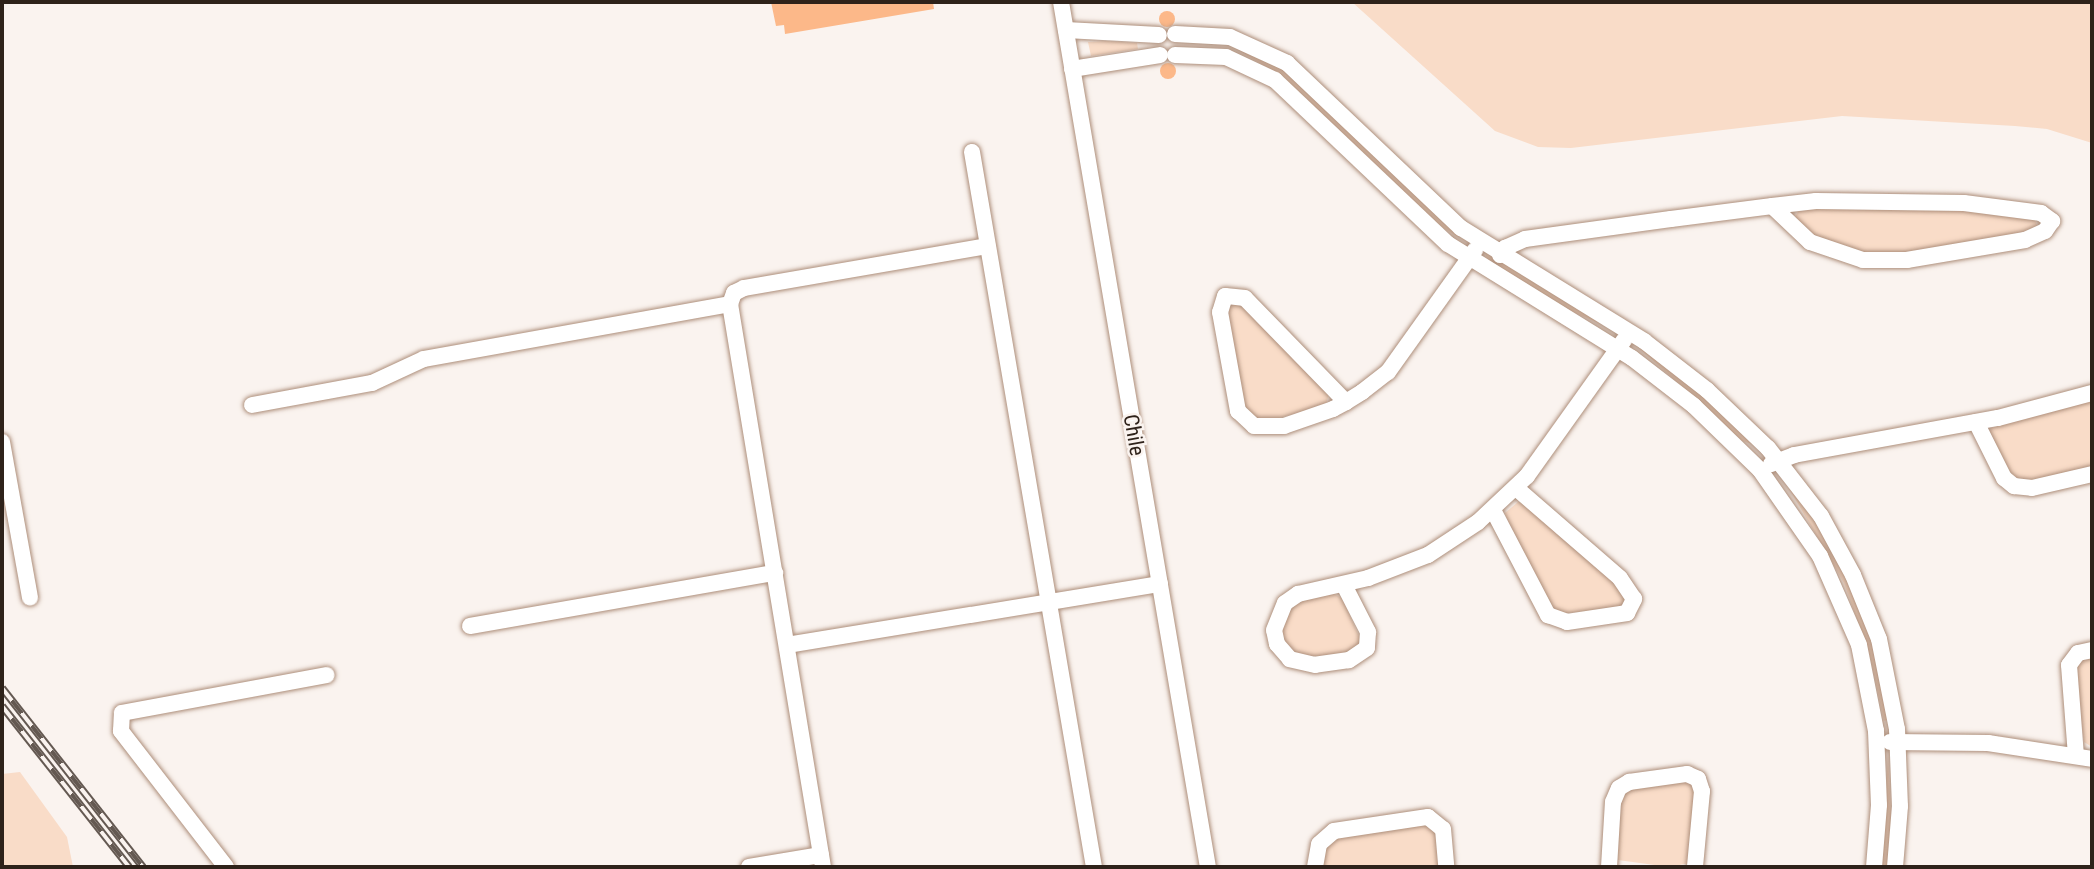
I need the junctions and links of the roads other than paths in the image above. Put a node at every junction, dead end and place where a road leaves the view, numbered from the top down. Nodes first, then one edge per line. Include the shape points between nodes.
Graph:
1 (1061, 2) edge
2 (1066, 30) junction
3 (1160, 35) junction
4 (1218, 35) junction
5 (1212, 54) junction
6 (1161, 55) junction
7 (1072, 69) junction
8 (972, 152) dead end
9 (1772, 206) junction
10 (1481, 242) junction
11 (987, 246) junction
12 (1500, 255) junction
13 (1469, 258) junction
14 (730, 304) junction
15 (1629, 332) junction
16 (1618, 349) junction
17 (2092, 393) edge
18 (1346, 402) junction
19 (251, 405) dead end
20 (1976, 422) junction
21 (2, 442) edge
22 (1778, 460) junction
23 (1760, 470) junction
24 (2092, 474) edge
25 (1517, 488) junction
26 (1493, 510) junction
27 (775, 573) junction
28 (1160, 584) junction
29 (1344, 584) junction
30 (30, 598) dead end
31 (1050, 602) junction
32 (470, 626) dead end
33 (787, 645) junction
34 (2092, 650) edge
35 (327, 675) dead end
36 (1898, 741) junction
37 (1877, 743) junction
38 (2084, 757) edge
39 (822, 861) edge
40 (226, 867) edge
41 (749, 867) edge
42 (1094, 867) edge
43 (1208, 867) edge
44 (1315, 867) edge
45 (1446, 867) edge
46 (1609, 867) edge
47 (1695, 867) edge
48 (1874, 867) edge
49 (1895, 867) edge

1 - 2 street, Chile
2 - 3 street
2 - 7 street, Chile
3 - 4 street
3 - 6 street
4 - 5 street
4 - 10 street via 1258,46 1287,63 1434,206
5 - 6 street
5 - 13 street via 1250,65 1275,80 1420,221
6 - 7 street
7 - 28 street, Chile
8 - 11 street
9 - 9 street via 1810,242 1863,260 1907,260 2025,240 2046,231 2052,221 2041,213 2021,210 1894,199
9 - 12 street via 1525,239
10 - 12 street
10 - 13 street
11 - 14 street via 744,288 734,293
11 - 31 street
12 - 15 street
13 - 16 street
13 - 18 street via 1400,359
14 - 19 street via 425,359 372,383
14 - 27 street
15 - 16 street
15 - 22 street via 1707,390
16 - 23 street via 1694,406
16 - 25 street
17 - 20 street
18 - 18 street via 1245,298 1225,296 1220,312 1236,403 1247,423 1284,426
20 - 22 street
20 - 24 street via 2004,478 2014,486 2032,488
21 - 30 street
22 - 23 street
22 - 36 street via 1821,516 1868,607 1887,671
23 - 37 street via 1803,527 1849,615 1867,675
25 - 26 street
25 - 26 street via 1620,578 1634,599 1627,612 1567,622 1548,615
26 - 29 street via 1428,555
27 - 32 street
27 - 33 street
28 - 31 street
28 - 43 street, Chile
29 - 29 street via 1368,632 1367,648 1349,660 1315,665 1290,659 1275,637 1279,610 1298,594
31 - 33 street
31 - 42 street
33 - 39 street
34 - 38 street via 2078,653 2069,664
35 - 40 street via 122,713 121,730
36 - 37 street
36 - 38 street via 1988,743
36 - 49 street
37 - 48 street
39 - 41 street
44 - 45 street via 1319,844 1334,831 1420,817 1435,820 1443,829
46 - 47 street via 1613,802 1619,788 1629,782 1687,774 1698,779 1702,791

